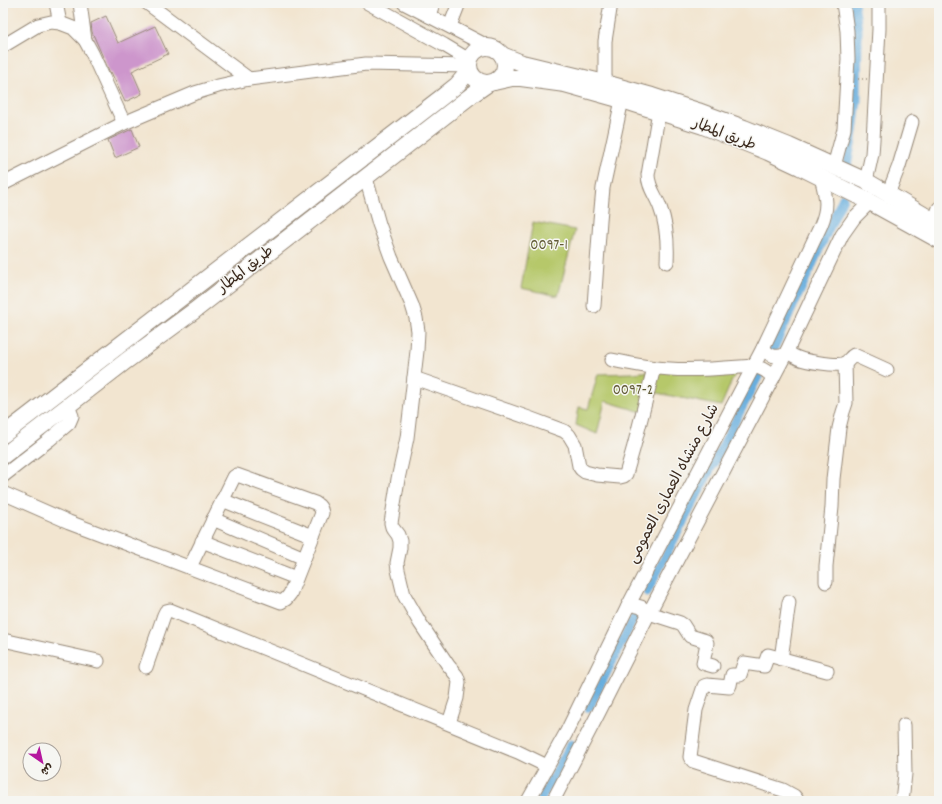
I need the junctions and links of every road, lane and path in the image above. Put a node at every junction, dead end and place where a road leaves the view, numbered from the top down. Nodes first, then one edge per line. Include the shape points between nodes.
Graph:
1 (56, 3) edge
2 (80, 3) edge
3 (147, 3) edge
4 (404, 3) edge
5 (433, 3) edge
6 (459, 3) edge
7 (611, 3) edge
8 (843, 3) edge
9 (879, 3) edge
10 (376, 5) edge
11 (429, 16) junction
12 (60, 22) junction
13 (450, 26) junction
14 (84, 40) junction
15 (3, 46) edge
16 (495, 51) junction
17 (468, 66) junction
18 (852, 78) dead end
19 (249, 79) junction
20 (870, 79) dead end
21 (492, 83) junction
22 (605, 83) junction
23 (622, 100) junction
24 (659, 111) junction
25 (912, 122) dead end
26 (124, 123) junction
27 (834, 166) junction
28 (821, 177) junction
29 (366, 178) junction
30 (866, 181) junction
31 (3, 184) edge
32 (888, 194) junction
33 (870, 202) junction
34 (937, 218) edge
35 (939, 240) edge
36 (667, 262) dead end
37 (594, 306) dead end
38 (763, 348) junction
39 (786, 353) junction
40 (612, 360) dead end
41 (845, 363) junction
42 (753, 366) junction
43 (654, 368) junction
44 (887, 370) dead end
45 (414, 378) junction
46 (773, 378) junction
47 (68, 406) junction
48 (3, 435) edge
49 (3, 456) edge
50 (3, 476) edge
51 (3, 493) edge
52 (222, 500) junction
53 (213, 519) junction
54 (313, 536) junction
55 (202, 541) junction
56 (304, 558) junction
57 (190, 567) junction
58 (296, 578) junction
59 (826, 582) dead end
60 (636, 591) junction
61 (655, 601) junction
62 (788, 602) dead end
63 (628, 606) junction
64 (649, 613) junction
65 (3, 640) edge
66 (781, 658) junction
67 (98, 661) dead end
68 (713, 666) dead end
69 (146, 667) dead end
70 (827, 671) dead end
71 (579, 707) junction
72 (597, 716) junction
73 (448, 723) junction
74 (904, 725) dead end
75 (566, 733) junction
76 (584, 742) junction
77 (547, 766) junction
78 (528, 801) edge
79 (553, 801) edge
80 (798, 801) edge
81 (902, 801) edge

1 - 12 street
2 - 14 street
3 - 19 street
4 - 11 street
5 - 11 street
6 - 13 street
7 - 22 street via 605,41
8 - 27 street via 848,59 844,129
9 - 30 street via 880,29 872,154
10 - 17 street via 444,45
11 - 13 street
12 - 14 street via 73,28
12 - 15 street via 38,25
13 - 16 street
14 - 26 street
16 - 17 main road via 479,48 474,51
16 - 21 main road via 504,60 504,70 499,79
16 - 22 main road, طريق المطار via 522,63
17 - 19 street via 366,64
17 - 21 main road via 474,79 484,84
17 - 48 main road, طريق المطار via 456,85 442,97
18 - 20 path
19 - 26 street via 195,93
21 - 23 main road, طريق المطار via 512,78 530,79 565,84
21 - 29 main road, طريق المطار via 473,94
22 - 27 main road, طريق المطار via 698,111
23 - 24 main road, طريق المطار
23 - 37 street via 603,188
24 - 28 main road, طريق المطار via 768,152
24 - 36 street via 648,180 663,217 668,239
25 - 32 street
26 - 31 street
27 - 30 main road, طريق المطار
28 - 33 main road, طريق المطار
28 - 38 street, شارع منشاه العمارى العمومى via 826,195 825,216
29 - 45 street via 391,257 416,318 418,331
29 - 47 main road, طريق المطار
30 - 32 main road, طريق المطار
32 - 34 main road, طريق المطار
33 - 35 main road, طريق المطار
33 - 39 street via 842,235
38 - 39 street via 773,356 779,357
38 - 42 street, شارع منشاه العمارى العمومى
39 - 41 street via 807,361
39 - 46 street
40 - 43 street
41 - 44 street via 854,355
41 - 59 street via 846,403 839,428 833,479
42 - 43 street via 688,370
42 - 46 street via 765,370
42 - 60 street, شارع منشاه العمارى العمومى
43 - 45 street via 626,474 620,477 597,475 581,469 578,466 575,445 564,431
45 - 73 street via 407,438 390,523 400,541 397,563 404,595 459,682 457,698
46 - 61 street
47 - 49 main road, طريق المطار
47 - 50 street via 72,416 69,423
51 - 57 street via 68,522
52 - 53 street
52 - 54 street
52 - 54 street via 234,476 237,475 315,503 319,505 322,513
53 - 55 street
53 - 56 street
54 - 56 street
55 - 57 street
55 - 58 street
56 - 58 street
57 - 58 street via 281,602 288,598
60 - 61 street via 644,598
60 - 63 street, شارع منشاه العمارى العمومى
61 - 64 street
62 - 66 street
63 - 64 street via 642,607
63 - 71 street, شارع منشاه العمارى العمومى
64 - 68 street via 680,623 690,636 706,641 703,663
64 - 72 street
65 - 67 street
66 - 70 street
66 - 80 street via 768,655 764,666 744,663 740,675 732,675 729,686 704,686 696,710 690,757 693,762 783,790
69 - 73 street via 164,615 170,610
71 - 72 street via 586,716
71 - 75 street, شارع منشاه العمارى العمومى
72 - 76 street
73 - 77 street
74 - 81 street via 905,774
75 - 76 street via 576,734
75 - 77 street, شارع منشاه العمارى العمومى
76 - 79 street
77 - 78 street, شارع منشاه العمارى العمومى

